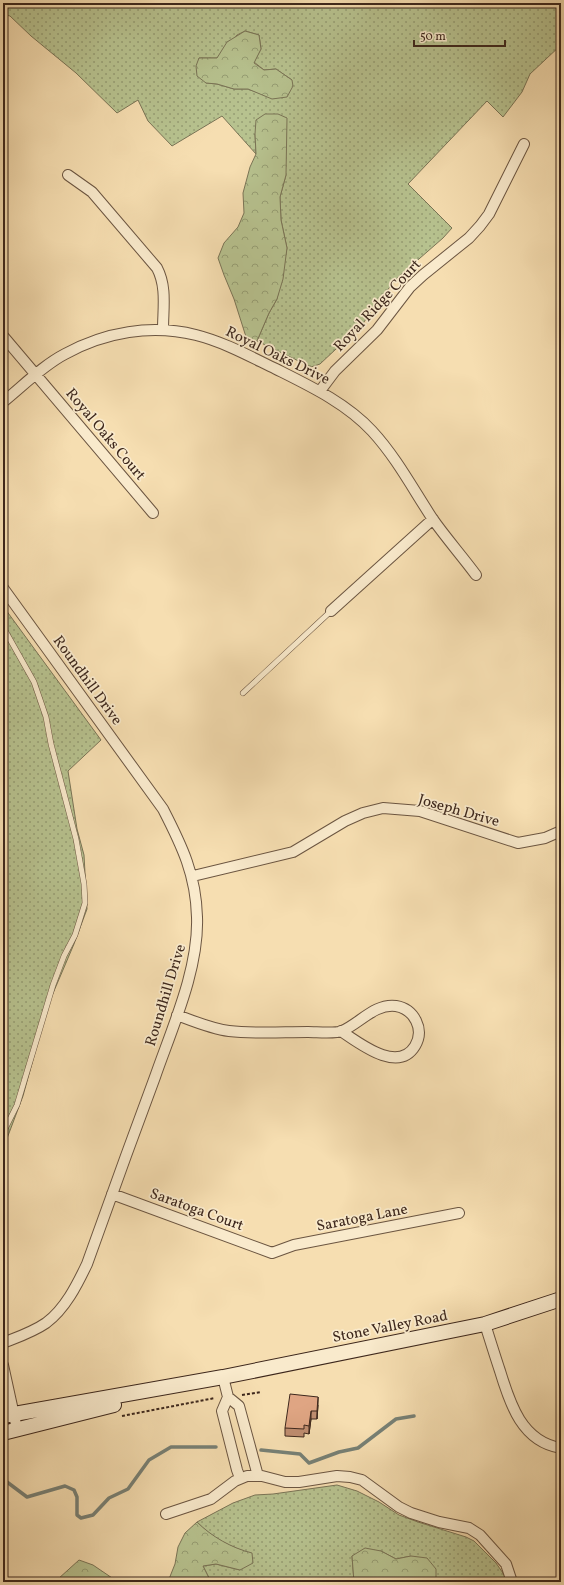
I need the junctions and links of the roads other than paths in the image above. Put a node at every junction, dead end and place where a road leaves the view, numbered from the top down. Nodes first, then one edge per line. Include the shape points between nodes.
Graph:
1 (524, 144) dead end
2 (68, 176) dead end
3 (163, 330) junction
4 (3, 336) edge
5 (36, 375) junction
6 (320, 391) junction
7 (3, 402) edge
8 (153, 514) dead end
9 (433, 519) junction
10 (476, 575) dead end
11 (3, 588) edge
12 (331, 611) joint
13 (3, 627) edge
14 (243, 693) dead end
15 (561, 831) edge
16 (192, 876) junction
17 (177, 1015) junction
18 (341, 1031) junction
19 (3, 1133) edge
20 (112, 1194) junction
21 (459, 1213) dead end
22 (272, 1253) joint
23 (561, 1300) edge
24 (485, 1324) junction
25 (3, 1343) edge
26 (3, 1365) edge
27 (223, 1377) junction
28 (228, 1397) junction
29 (8, 1415) edge
30 (17, 1429) junction
31 (3, 1433) edge
32 (561, 1448) edge
33 (248, 1477) junction
34 (166, 1514) dead end
35 (512, 1582) edge

1 - 6 street, Royal Ridge Court via 489,214 480,226 410,287 377,330 335,371
2 - 3 street via 92,192 157,268 164,288
3 - 5 street, Royal Oaks Drive via 133,331 103,337 64,354
3 - 6 street, Royal Oaks Drive via 214,341
4 - 5 street, Royal Oaks Court
5 - 7 street, Royal Oaks Drive
5 - 8 street, Royal Oaks Court
6 - 9 street, Royal Oaks Drive via 372,431 404,473
9 - 10 street, Royal Oaks Drive
9 - 12 street
11 - 16 street, Roundhill Drive via 163,810
12 - 14 lane
13 - 19 lane via 34,682 46,717 76,839 85,903 75,935 53,985 17,1105
15 - 16 street, Joseph Drive via 544,838 518,843 420,812 384,808 345,821 293,852
16 - 17 street, Roundhill Drive via 197,934 193,961
17 - 18 street via 228,1031
17 - 20 street, Roundhill Drive
18 - 18 street via 378,1009 390,1006 403,1008 411,1014 416,1021 419,1034 410,1052 392,1057 366,1048
20 - 22 street, Saratoga Court
20 - 25 street, Roundhill Drive via 87,1264 75,1288 46,1323
21 - 22 street, Saratoga Lane via 294,1245
23 - 24 street, Stone Valley Road
24 - 27 street, Stone Valley Road
24 - 32 street via 509,1401 519,1421 544,1443
26 - 29 street
27 - 28 street
27 - 29 street, Stone Valley Road
27 - 30 street, Stone Valley Road
28 - 33 street via 239,1406
28 - 33 street via 222,1411 237,1470
29 - 30 street
30 - 31 street, Stone Valley Road
33 - 34 street via 235,1481 211,1500
33 - 35 street via 285,1482 337,1476 362,1480 411,1513 469,1528 480,1535 506,1564

